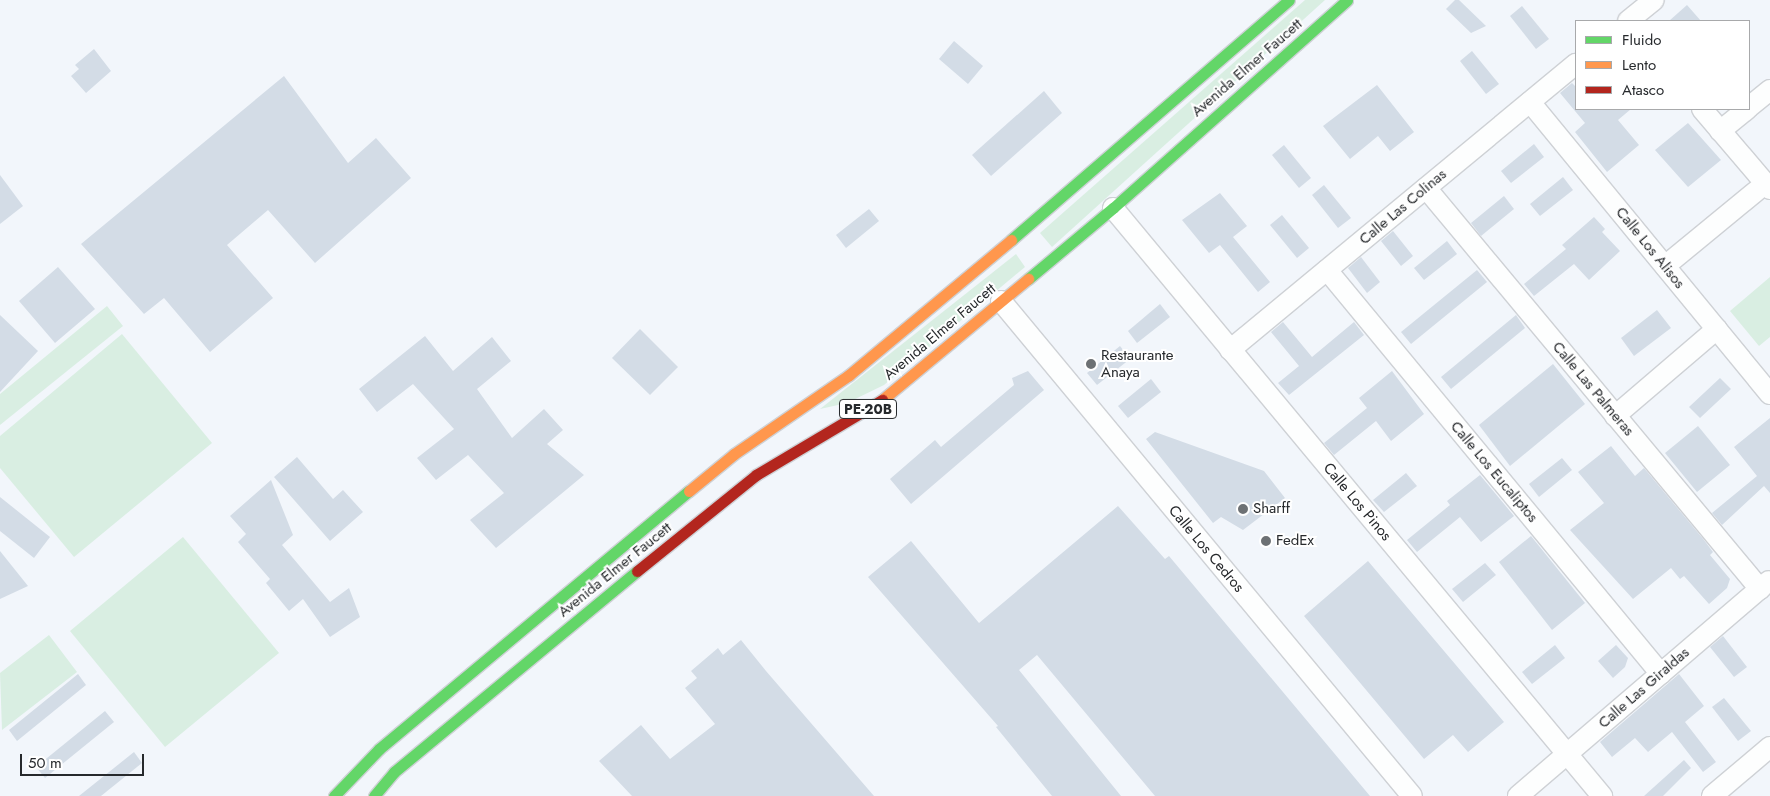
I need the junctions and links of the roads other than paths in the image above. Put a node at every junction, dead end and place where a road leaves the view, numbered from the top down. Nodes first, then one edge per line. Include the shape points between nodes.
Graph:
1 (1289, 0) edge
2 (1347, 0) edge
3 (1654, 0) edge
4 (1630, 20) edge
5 (1575, 65) edge
6 (1770, 90) edge
7 (1530, 102) junction
8 (1750, 106) edge
9 (1703, 110) edge
10 (1745, 110) edge
11 (1720, 130) junction
12 (1768, 187) edge
13 (1426, 188) junction
14 (1113, 208) junction
15 (1665, 266) junction
16 (1327, 270) junction
17 (1001, 301) junction
18 (1717, 329) junction
19 (1230, 350) junction
20 (1770, 394) edge
21 (1615, 416) junction
22 (1765, 585) edge
23 (1661, 674) junction
24 (1770, 747) edge
25 (1567, 754) junction
26 (334, 796) edge
27 (374, 796) edge
28 (1412, 796) edge
29 (1518, 796) edge
30 (1602, 796) edge
31 (1712, 796) edge

1 - 26 highway, Avenida Elmer Faucett / PE-20B via 1023,237 849,375 734,454 379,750
2 - 14 highway, Avenida Elmer Faucett / PE-20B
3 - 4 street
5 - 7 street, Calle Las Colinas
6 - 8 street
7 - 13 street, Calle Las Colinas
7 - 15 street, Calle Los Alisos
9 - 11 street
10 - 11 street
11 - 12 street
12 - 15 street
13 - 16 street, Calle Las Colinas
13 - 21 street, Calle Las Palmeras
14 - 17 highway, Avenida Elmer Faucett / PE-20B via 1042,260
14 - 19 street, Calle Los Pinos
15 - 18 street, Calle Los Alisos
16 - 19 street, Calle Las Colinas
16 - 23 street, Calle Los Eucaliptos
17 - 27 highway, Avenida Elmer Faucett / PE-20B via 885,398 756,475 496,685 394,772
17 - 28 street, Calle Los Cedros
18 - 20 street, Calle Los Alisos
18 - 21 street
19 - 25 street, Calle Los Pinos
21 - 22 street, Calle Las Palmeras
22 - 23 street, Calle Las Giraldas
23 - 25 street, Calle Las Giraldas
24 - 31 street
25 - 29 street, Calle Las Giraldas
25 - 30 street, Calle Los Pinos

